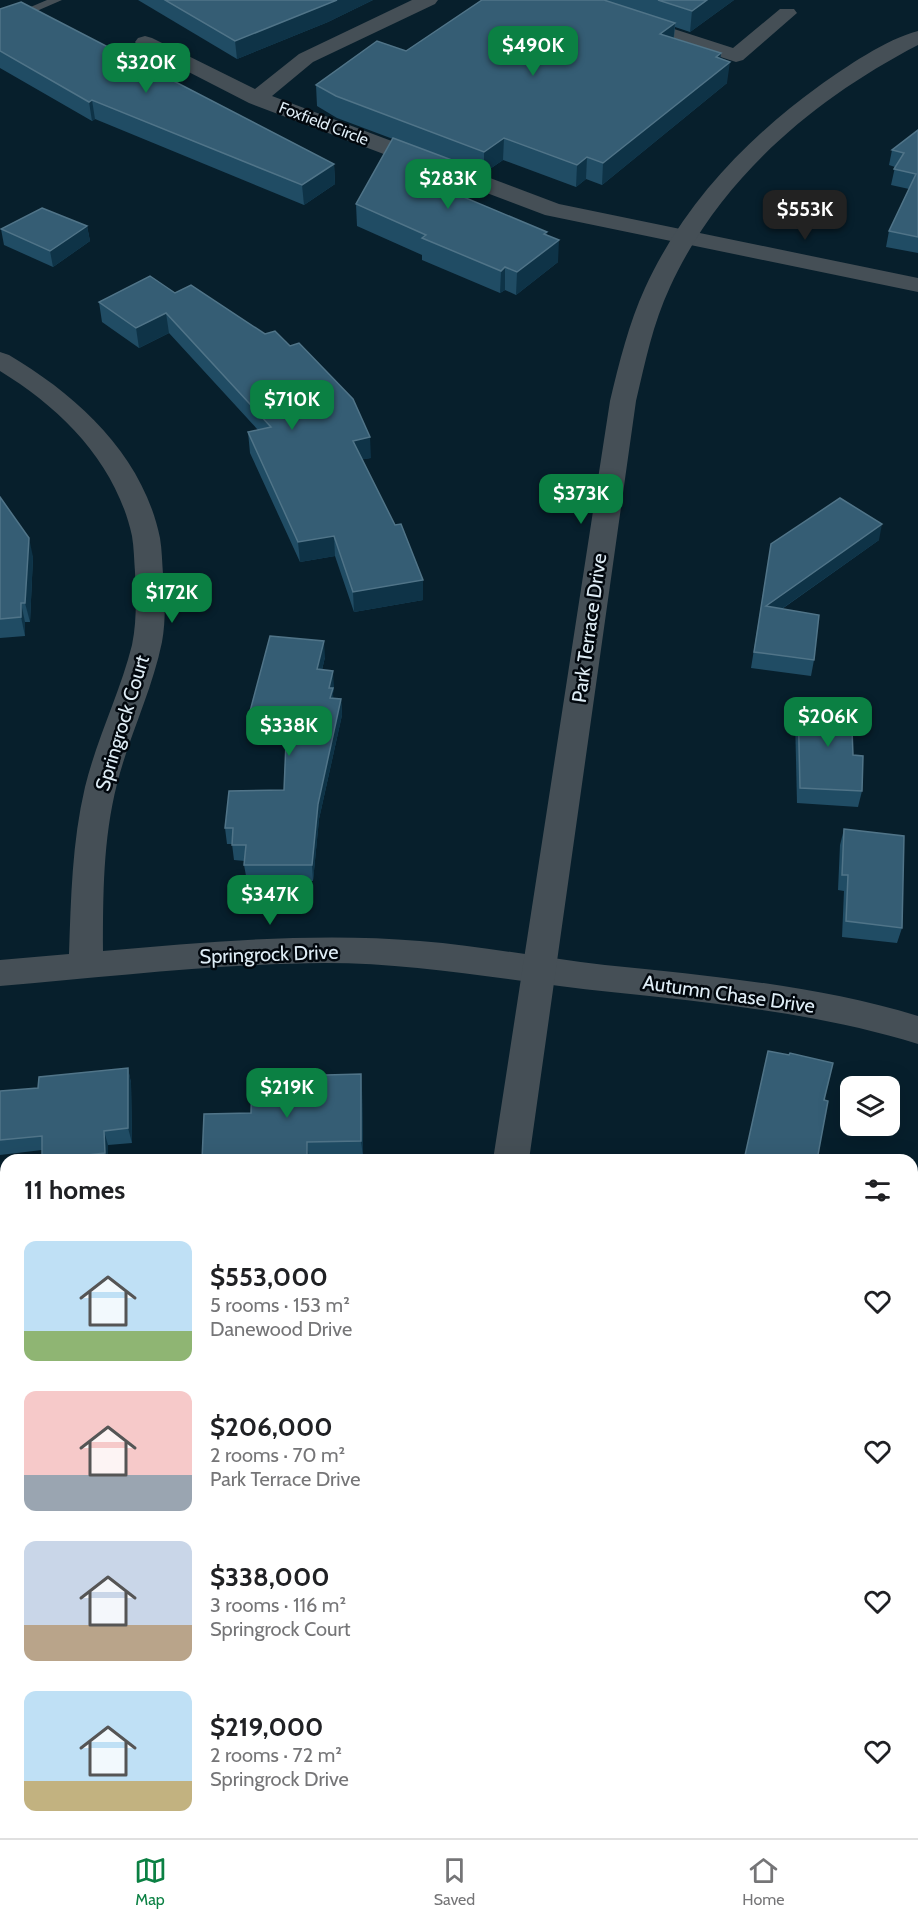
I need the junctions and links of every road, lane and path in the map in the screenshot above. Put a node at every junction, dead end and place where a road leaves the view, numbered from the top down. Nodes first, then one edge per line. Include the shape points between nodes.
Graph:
1 (56, 0) edge
2 (428, 0) edge
3 (564, 0) edge
4 (787, 13) dead end
5 (0, 24) edge
6 (918, 37) edge
7 (145, 42) dead end
8 (256, 98) junction
9 (684, 237) junction
10 (918, 285) edge
11 (0, 360) edge
12 (86, 966) junction
13 (538, 971) junction
14 (0, 973) edge
15 (918, 1030) edge
16 (512, 1154) edge

1 - 5 lane
2 - 8 street, Foxfield Circle via 306,58
3 - 4 street via 736,56
6 - 9 street, Park Terrace Drive via 848,77 800,111 749,157
7 - 8 street
8 - 9 street, Foxfield Circle via 553,210
9 - 10 street, Foxfield Circle
9 - 13 street, Park Terrace Drive via 639,336 623,401
11 - 12 street, Springrock Court via 70,409 103,447 124,479 146,537 151,600 147,641 101,785 88,861
12 - 13 street, Springrock Drive via 237,953 326,951 421,954
12 - 14 street, Springrock Drive
13 - 15 street, Autumn Chase Drive via 754,994 865,1014
13 - 16 street, Park Terrace Drive

